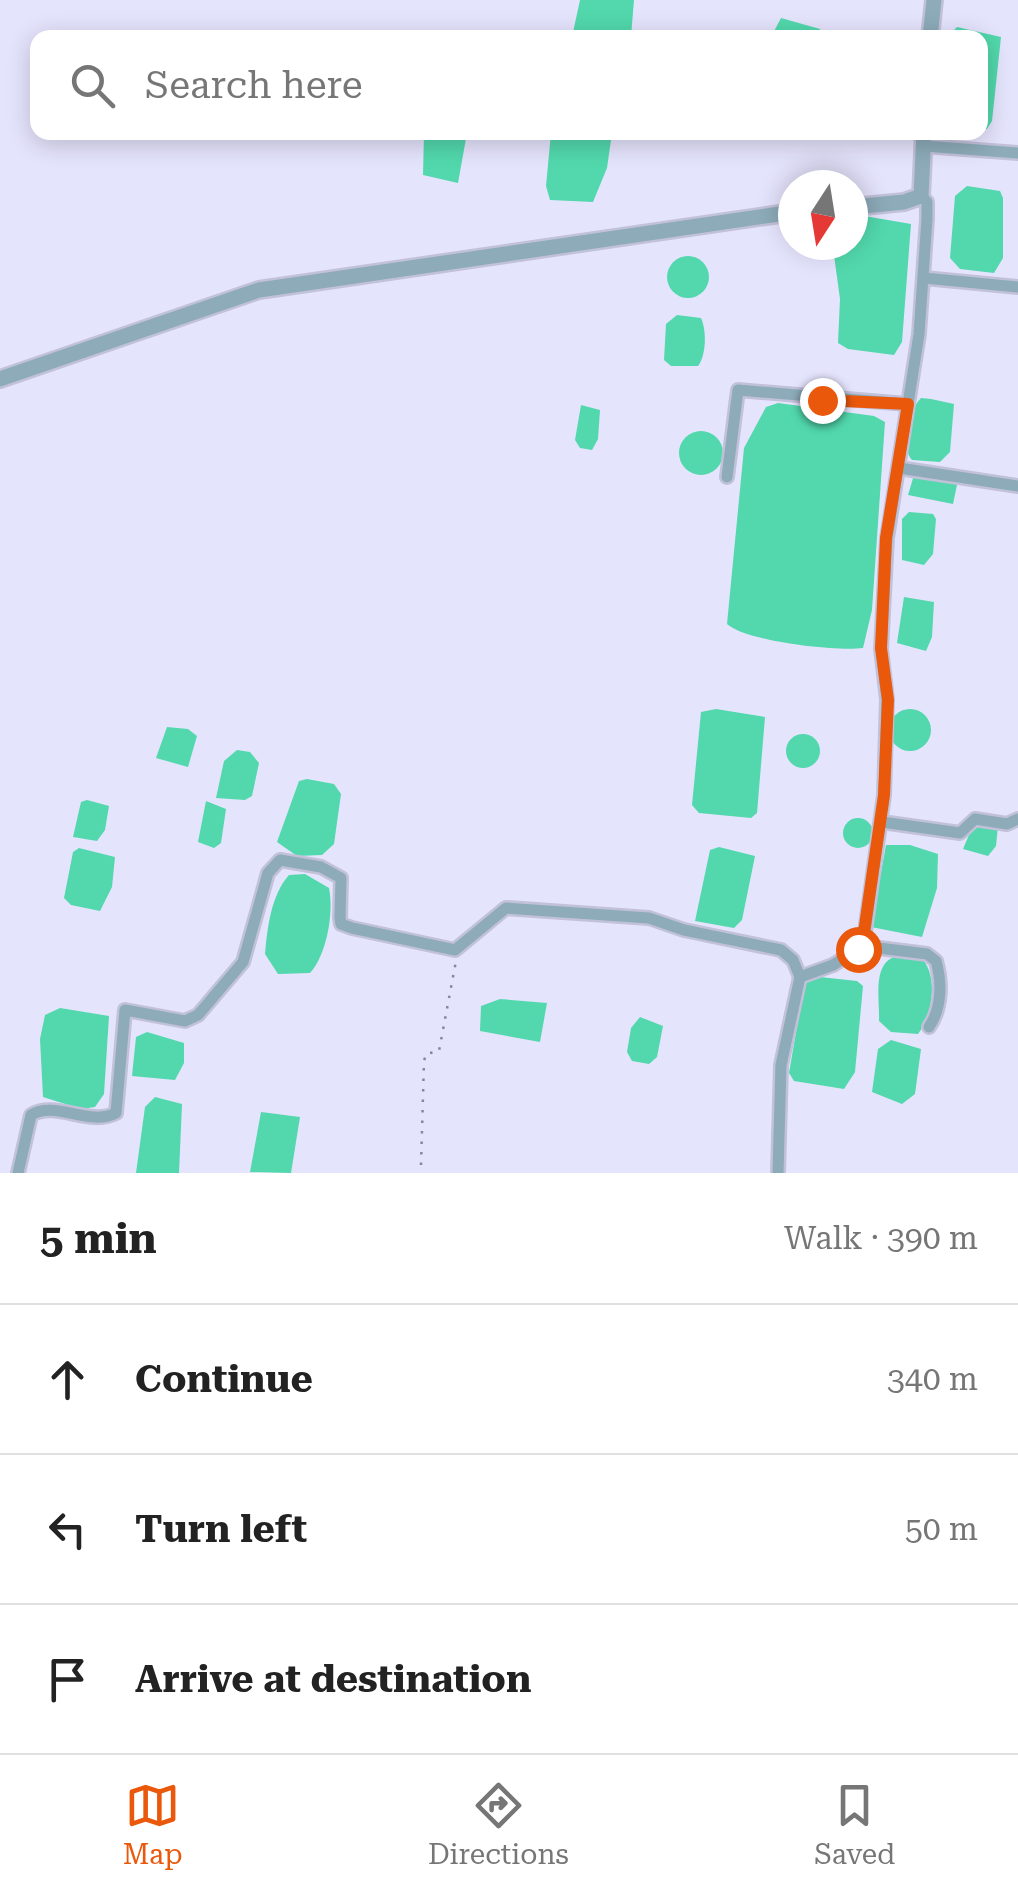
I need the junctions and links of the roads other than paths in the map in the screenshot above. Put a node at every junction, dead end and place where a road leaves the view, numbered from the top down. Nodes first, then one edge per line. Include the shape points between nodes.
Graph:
1 (934, 0) edge
2 (931, 30) edge
3 (924, 140) edge
4 (930, 140) edge
5 (1018, 154) edge
6 (921, 196) junction
7 (868, 206) edge
8 (778, 214) edge
9 (924, 278) junction
10 (1018, 287) edge
11 (0, 379) edge
12 (908, 404) junction
13 (898, 468) junction
14 (727, 477) dead end
15 (1018, 486) edge
16 (1018, 819) edge
17 (882, 822) junction
18 (862, 946) junction
19 (800, 976) junction
20 (929, 1027) dead end
21 (18, 1173) edge
22 (778, 1173) edge

1 - 2 street
3 - 6 street
4 - 5 street
6 - 7 street
6 - 9 street via 927,202
8 - 11 street via 259,290
9 - 10 street
9 - 12 street
12 - 13 street
12 - 14 street via 738,390
13 - 15 street
13 - 17 street via 882,608 888,700
16 - 17 street via 975,819 960,834
17 - 18 street
18 - 19 street via 833,966
18 - 20 street via 927,954 936,961 939,1001
19 - 21 street via 786,952 756,942 649,918 525,906 496,913 456,950 346,926 340,878 321,867 274,862 252,943 236,970 185,1021 125,1010 116,1113 100,1118 40,1110 31,1116
19 - 22 street via 781,1065

